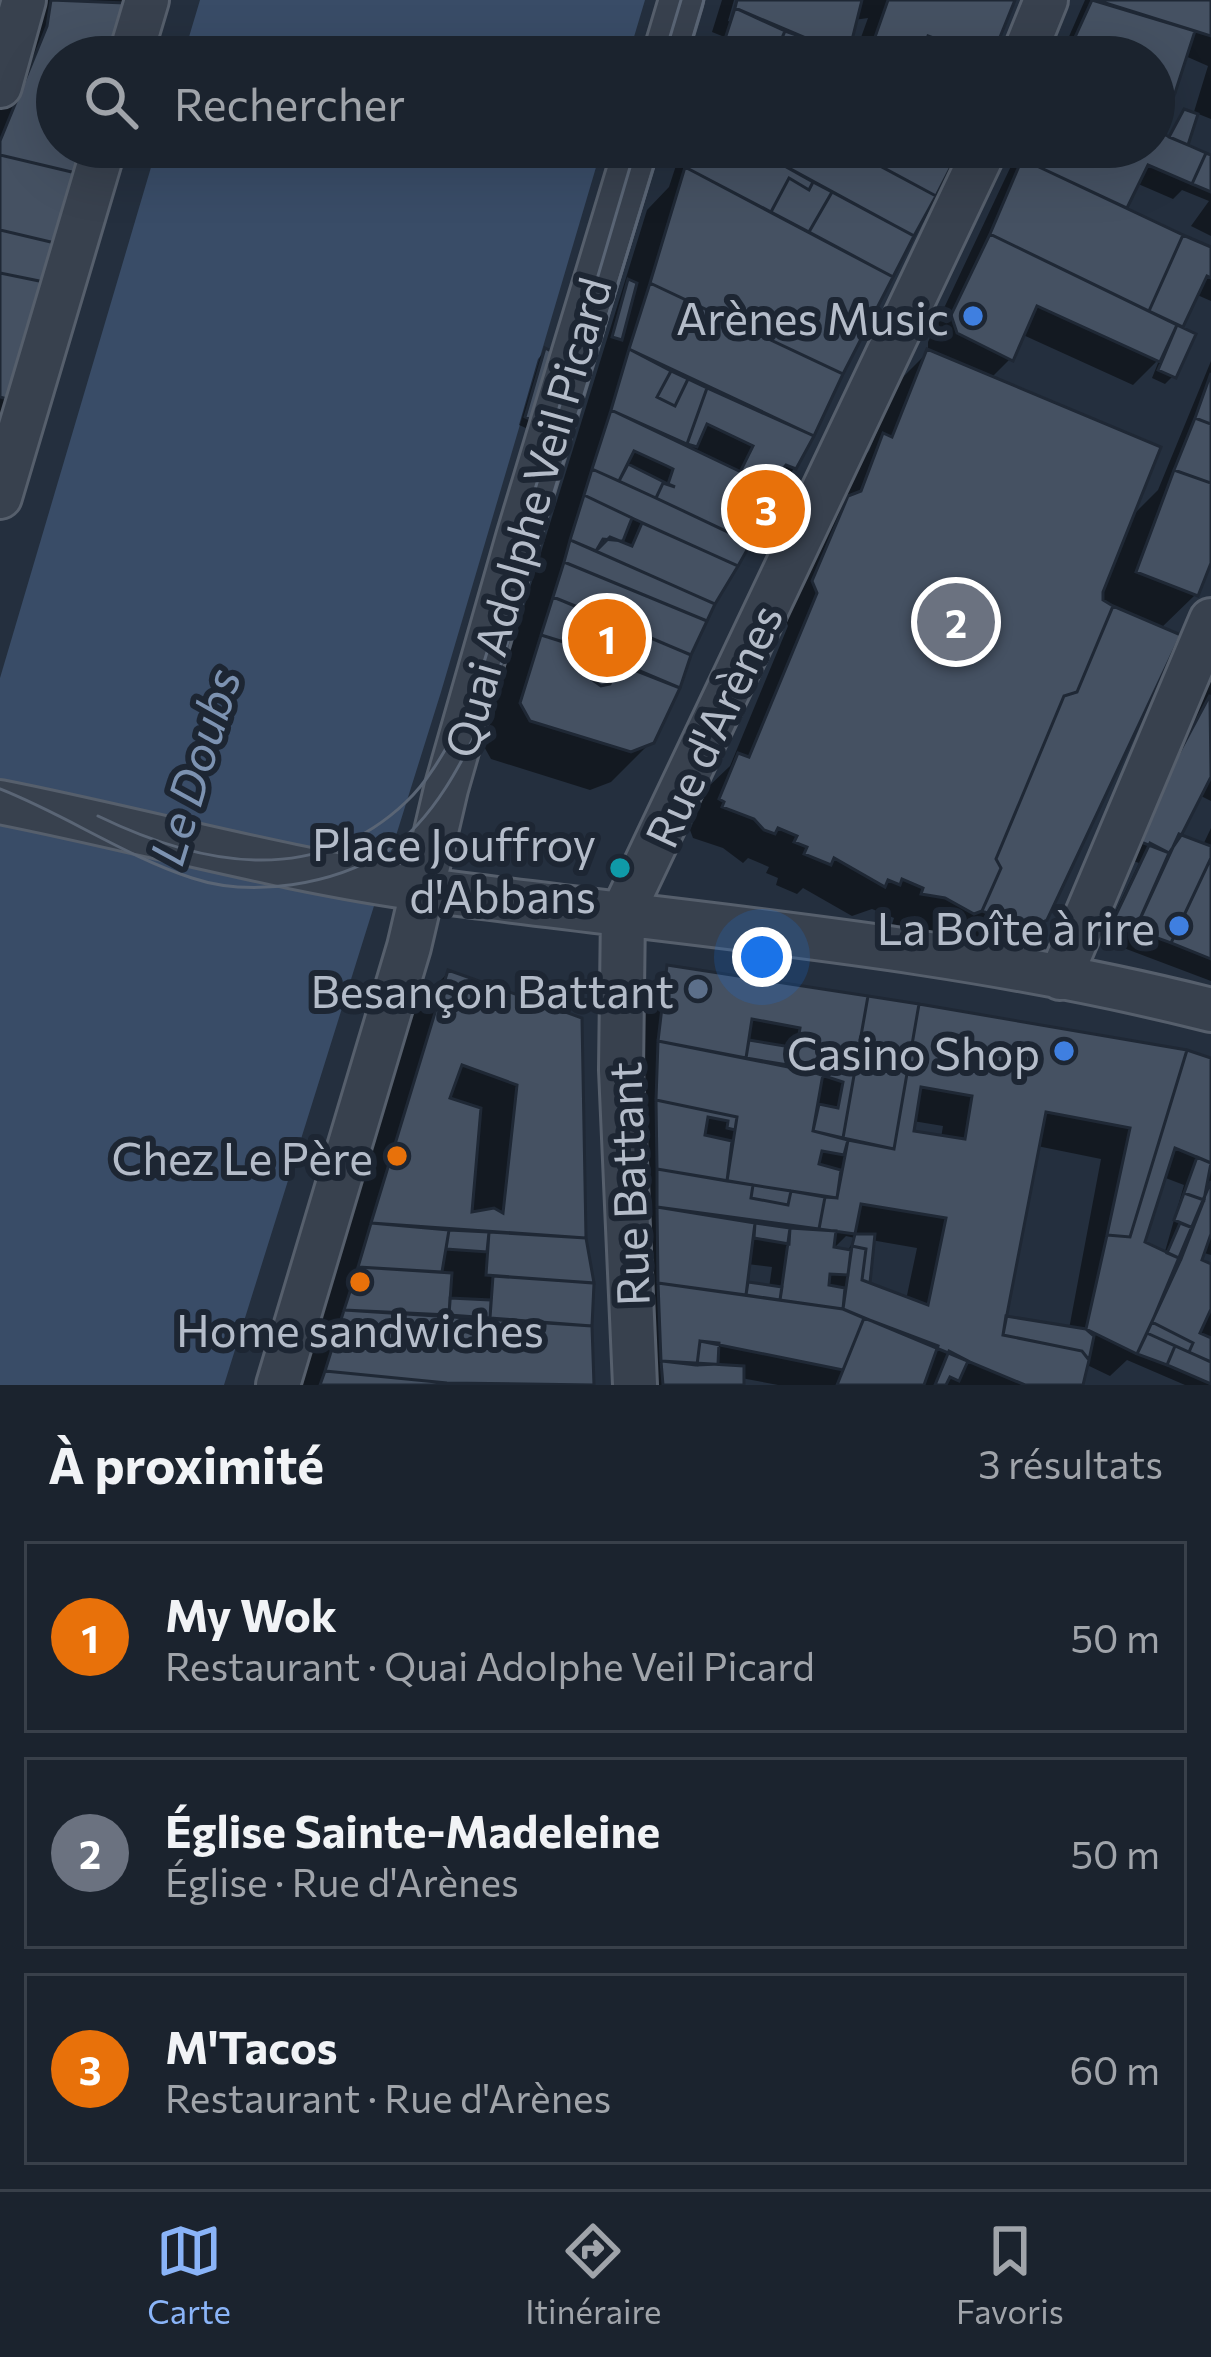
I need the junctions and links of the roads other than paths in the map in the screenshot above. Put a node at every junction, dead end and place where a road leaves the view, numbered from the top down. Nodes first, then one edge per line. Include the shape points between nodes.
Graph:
1 (24, 0) edge
2 (147, 0) edge
3 (681, 0) edge
4 (1046, 0) edge
5 (136, 36) edge
6 (670, 36) edge
7 (1031, 36) edge
8 (0, 86) edge
9 (98, 168) edge
10 (630, 168) edge
11 (976, 168) edge
12 (0, 497) edge
13 (1211, 620) edge
14 (0, 802) edge
15 (423, 889) junction
16 (623, 912) junction
17 (1060, 978) junction
18 (1211, 1010) edge
19 (278, 1385) edge
20 (635, 1385) edge

1 - 8 street
2 - 5 street
3 - 6 street
4 - 7 street
9 - 12 street
10 - 15 street, Quai Adolphe Veil Picard
11 - 16 street, Rue d'Arènes
13 - 17 street
14 - 15 street
15 - 16 street
15 - 19 street, Quai Adolphe Veil Picard
16 - 17 street
16 - 20 street, Rue Battant via 621,1070
17 - 18 street

